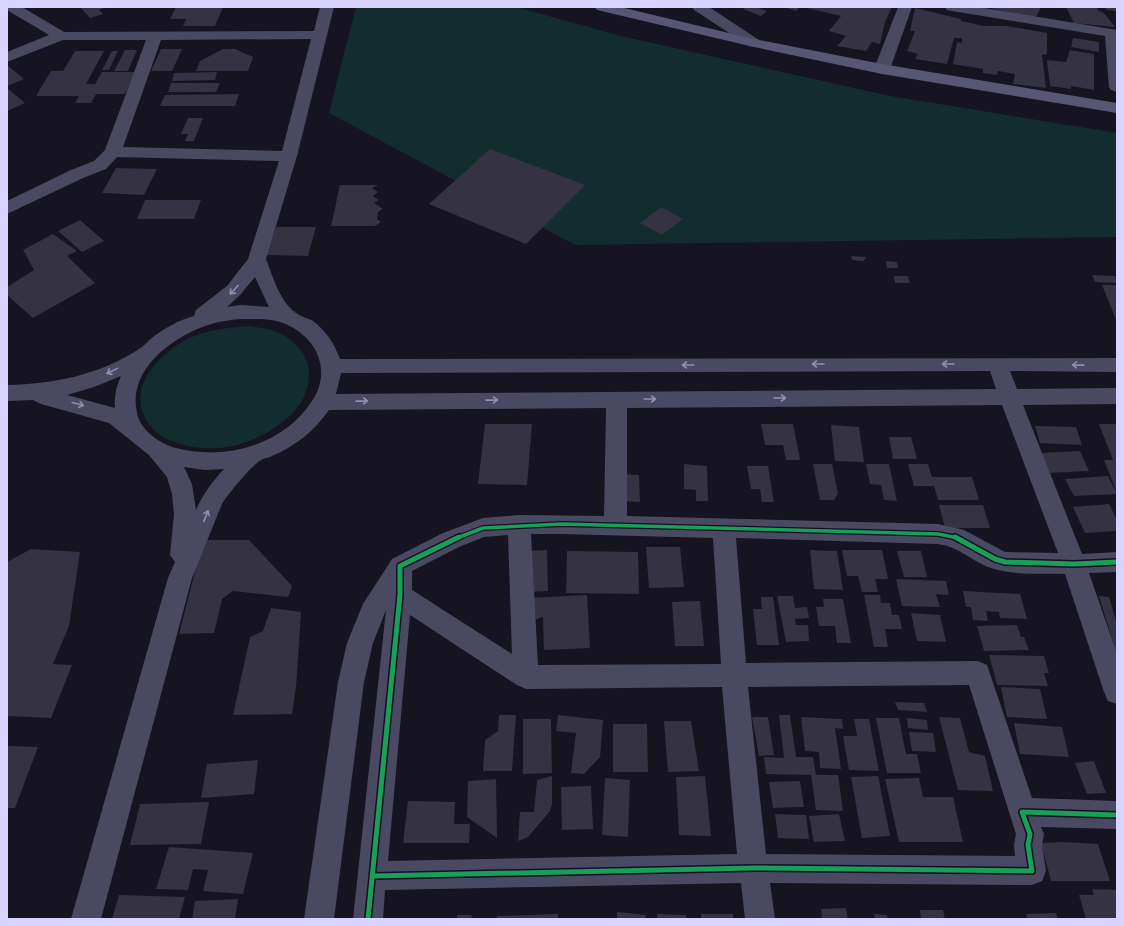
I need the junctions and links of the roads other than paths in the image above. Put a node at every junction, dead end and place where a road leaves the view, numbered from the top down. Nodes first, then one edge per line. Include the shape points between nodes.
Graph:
1 (12, 7) edge
2 (327, 7) edge
3 (602, 7) edge
4 (699, 7) edge
5 (905, 7) edge
6 (952, 7) edge
7 (1051, 7) edge
8 (1062, 26) junction
9 (1114, 33) edge
10 (320, 35) junction
11 (61, 36) junction
12 (155, 36) junction
13 (754, 43) junction
14 (7, 57) edge
15 (882, 69) junction
16 (1117, 87) edge
17 (1117, 108) edge
18 (113, 152) junction
19 (289, 156) junction
20 (7, 208) edge
21 (257, 259) junction
22 (288, 318) junction
23 (191, 324) junction
24 (147, 354) junction
25 (997, 364) junction
26 (1117, 365) edge
27 (332, 366) junction
28 (16, 393) edge
29 (1117, 396) edge
30 (1010, 397) junction
31 (617, 399) junction
32 (323, 402) junction
33 (134, 431) junction
34 (157, 450) junction
35 (252, 454) junction
36 (519, 525) junction
37 (615, 525) junction
38 (724, 529) junction
39 (1117, 562) edge
40 (1074, 564) junction
41 (400, 566) junction
42 (180, 578) junction
43 (400, 595) junction
44 (733, 675) junction
45 (526, 677) junction
46 (1117, 692) edge
47 (1022, 812) junction
48 (1117, 814) edge
49 (753, 868) junction
50 (373, 876) junction
51 (86, 919) edge
52 (319, 919) edge
53 (368, 919) edge
54 (760, 919) edge

1 - 11 street
2 - 10 street
3 - 13 main road
4 - 13 street
5 - 15 street
6 - 8 street
7 - 8 street
8 - 9 street
9 - 16 street
10 - 12 street
10 - 19 street
11 - 12 street
11 - 14 street
12 - 18 street
13 - 15 main road
15 - 17 main road
18 - 19 street
18 - 20 street via 100,165
19 - 21 street
21 - 22 street via 269,290
21 -> 23 street via 249,273 229,296
22 - 23 street via 265,312 241,312
22 - 27 street via 313,332 329,353
23 - 24 street via 167,337
24 -> 28 street via 98,378 52,390
24 - 33 street via 133,372 126,392 126,413
26 -> 25 street
25 -> 27 street
25 - 30 street
27 - 32 street via 330,383
28 -> 33 street via 60,399 103,412 116,417
29 - 30 street
31 -> 30 street
30 - 40 street
32 -> 31 street
31 - 37 street
32 - 35 street via 312,418 295,432 275,445
33 - 34 street
34 - 35 street via 178,458 201,461 227,460
34 - 42 street via 177,474 184,497 185,526
42 -> 35 street via 212,500
36 - 37 street
36 - 41 street via 483,528 451,540
36 - 45 street
37 - 38 street
38 - 40 street via 938,534 956,537 1005,562
38 - 44 street
39 - 40 street
40 - 46 street
41 - 43 street
41 - 52 street via 372,612 360,643 350,689
42 - 51 street
43 - 45 street
43 - 50 street
44 - 45 street
44 - 47 street via 978,673
44 - 49 street
47 - 48 street
47 - 49 street via 1030,834 1028,845 1032,872
49 - 50 street
49 - 54 street
50 - 53 street

